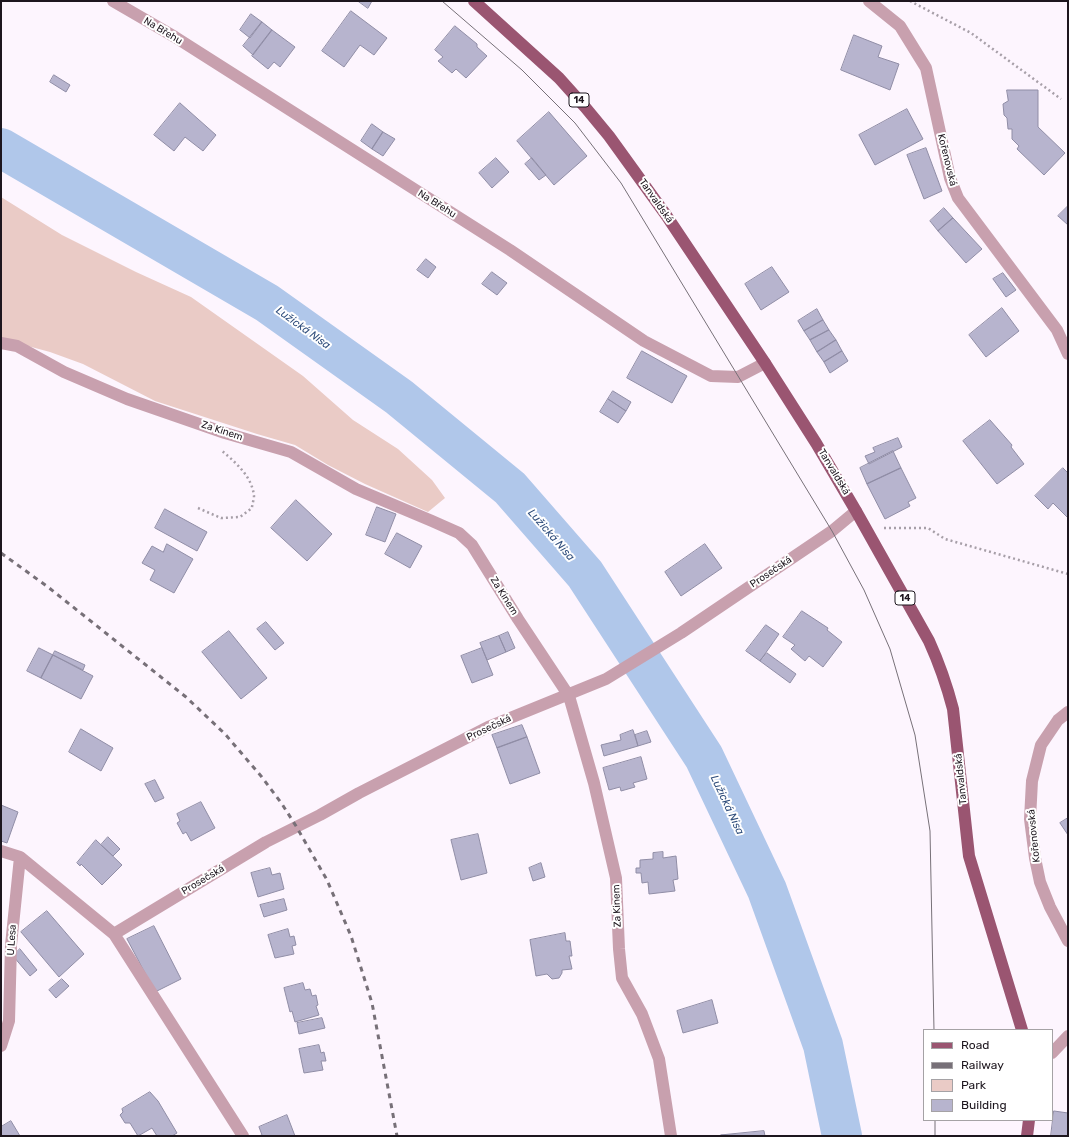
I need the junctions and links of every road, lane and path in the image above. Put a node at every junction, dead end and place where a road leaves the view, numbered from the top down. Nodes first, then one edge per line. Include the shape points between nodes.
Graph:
1 (113, 1) edge
2 (474, 1) edge
3 (869, 1) edge
4 (910, 1) edge
5 (1061, 99) dead end
6 (1, 343) edge
7 (1068, 354) edge
8 (765, 363) junction
9 (217, 448) dead end
10 (198, 508) dead end
11 (856, 511) junction
12 (882, 529) dead end
13 (1068, 574) edge
14 (569, 696) junction
15 (1068, 712) edge
16 (1, 851) edge
17 (20, 857) junction
18 (114, 934) junction
19 (1068, 941) edge
20 (1022, 1029) edge
21 (1068, 1036) edge
22 (1, 1046) edge
23 (1053, 1052) edge
24 (1029, 1121) edge
25 (243, 1136) edge
26 (671, 1136) edge
27 (1027, 1136) edge

1 - 8 street, Na Břehu via 175,37 510,250 644,341 711,376 738,377
2 - 8 main road, Tanvaldská / 14 via 559,78 609,136 666,215
3 - 7 street, Kořenovská via 900,26 926,68 950,178 958,198 1056,330
4 - 5 path via 971,33
6 - 14 street, Za Kinem via 17,346 64,372 127,399 225,433 291,452 356,489 459,533 472,545
8 - 11 main road, Tanvaldská / 14
9 - 10 path via 241,469 250,482 254,496 252,508 240,517 221,518
11 - 14 street, Prosečská via 832,531 681,633 606,679
11 - 20 main road, Tanvaldská / 14 via 929,641 948,690 953,709 969,856
12 - 13 path via 928,528 945,539
14 - 18 street, Prosečská via 488,728 359,793 266,842
14 - 26 street, Za Kinem via 594,783 616,878 622,978 642,1014 659,1059
15 - 19 street, Kořenovská via 1058,720 1041,745 1032,781 1030,819 1040,882
16 - 17 street
17 - 18 street
17 - 22 street, U Lesa via 11,945 9,1022
18 - 25 street
21 - 23 street
24 - 27 main road

